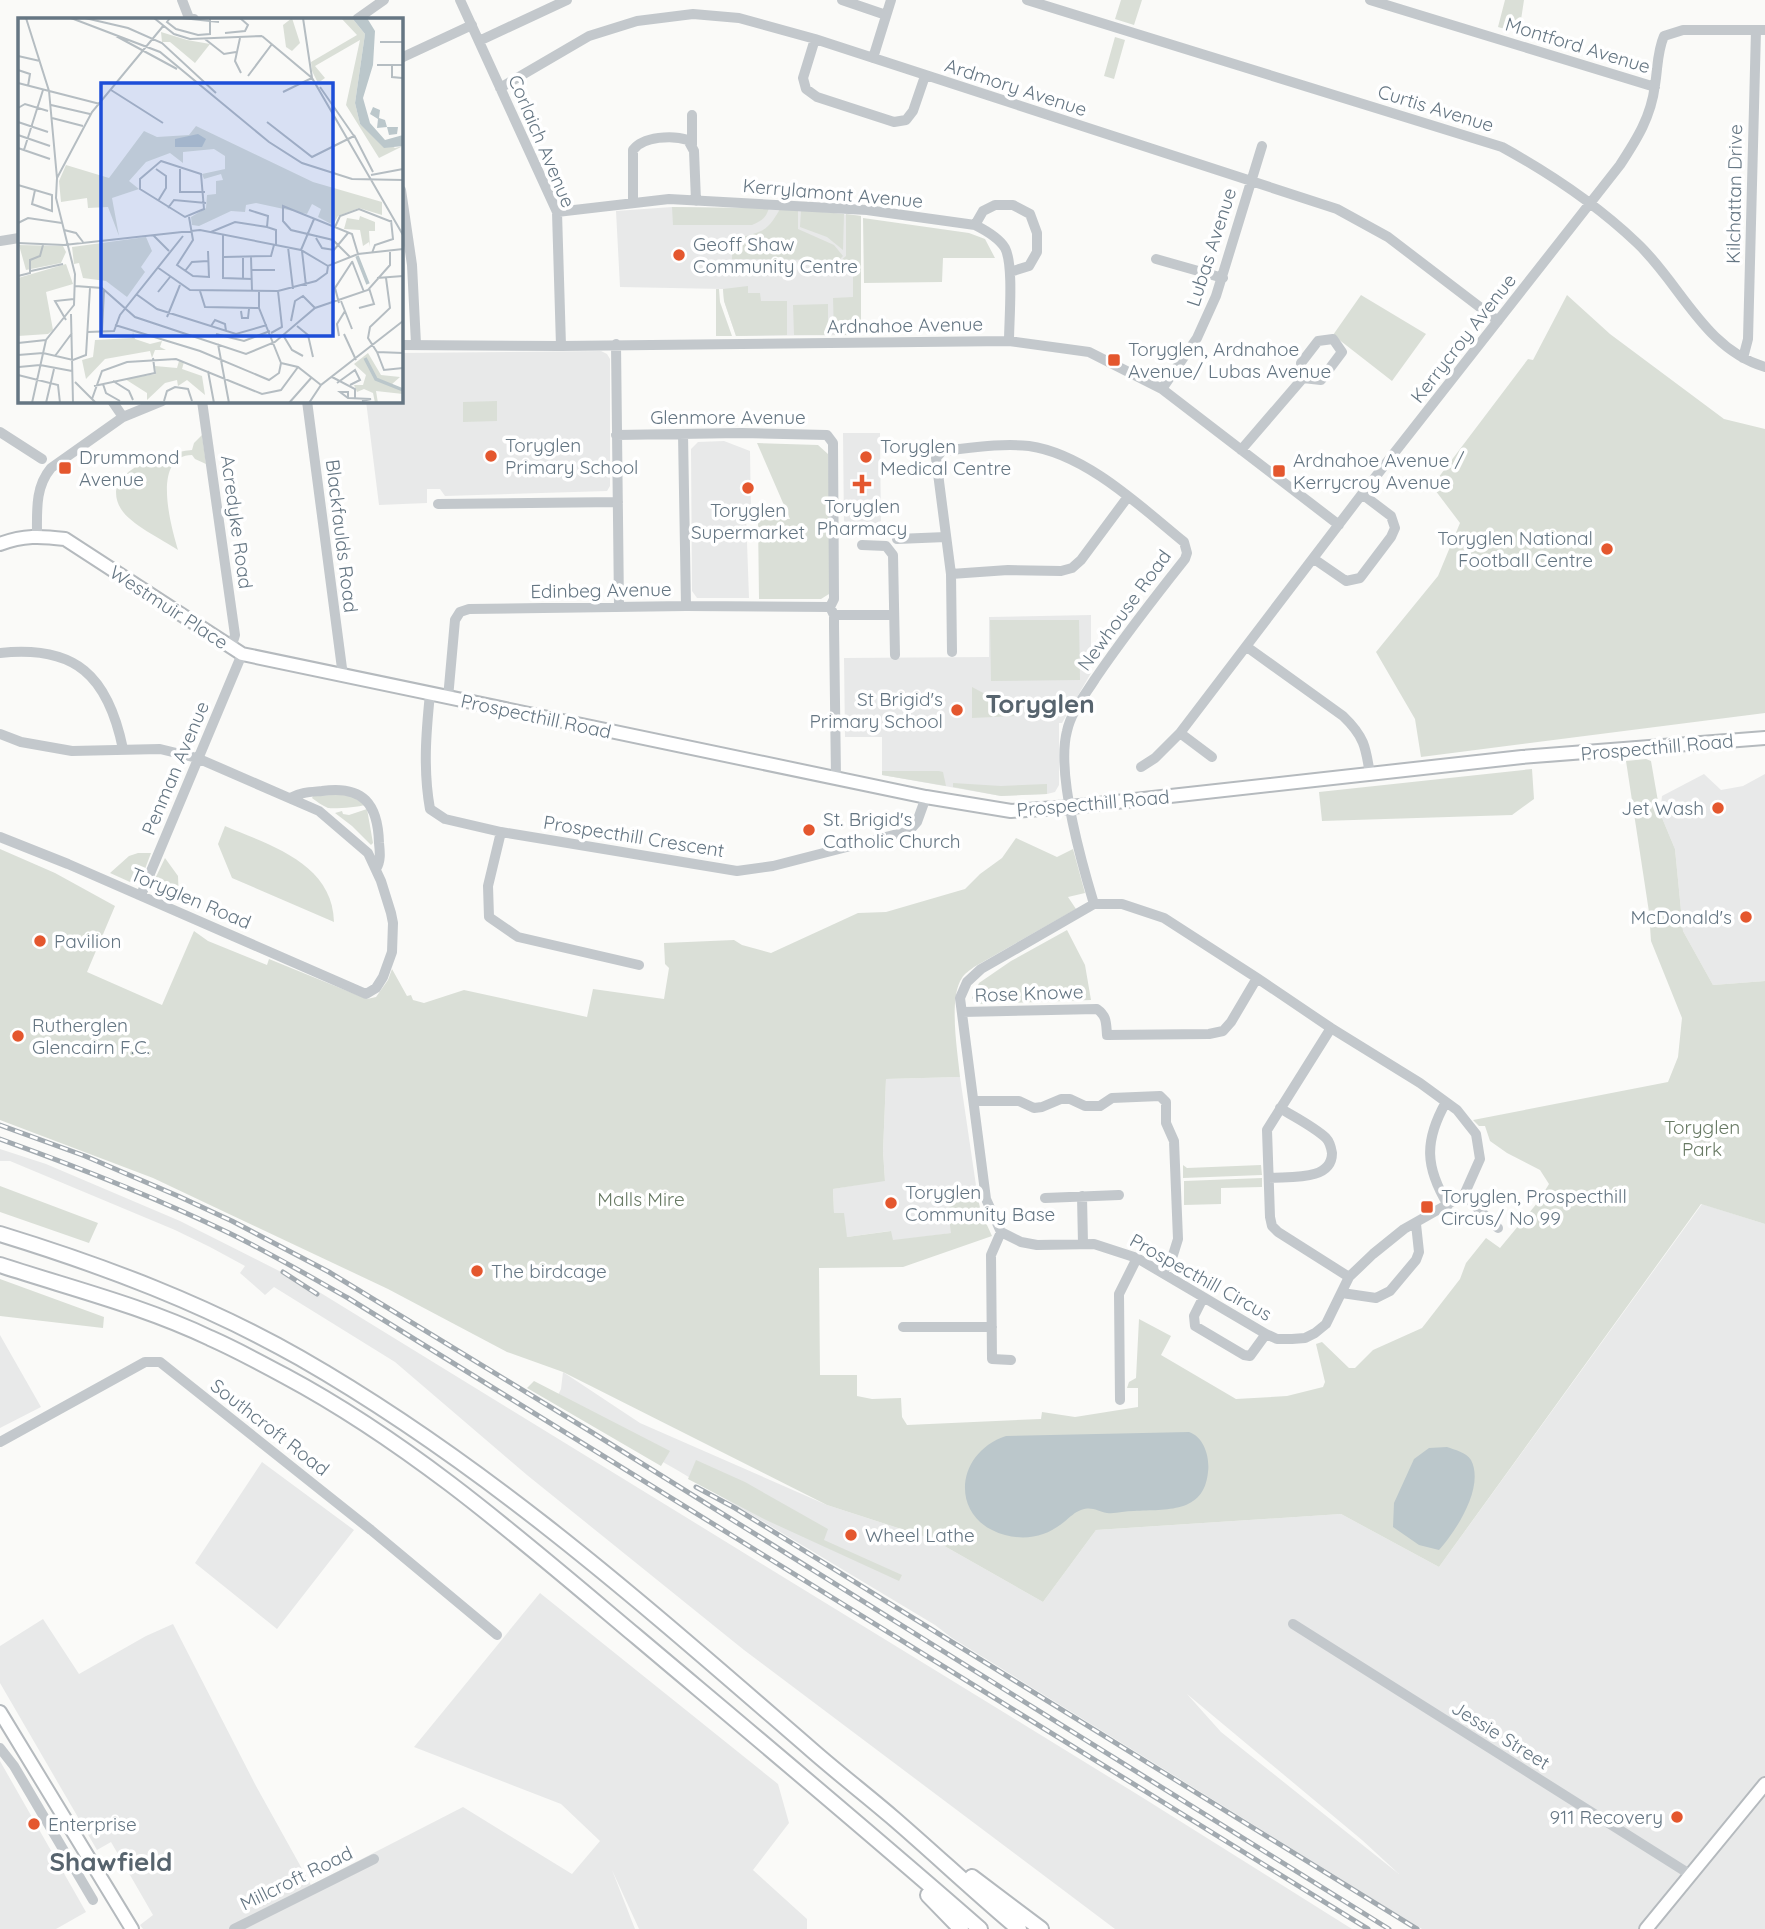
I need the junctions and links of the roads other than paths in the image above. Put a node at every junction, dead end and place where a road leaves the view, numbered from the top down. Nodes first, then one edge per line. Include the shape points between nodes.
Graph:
1 (182, 0) edge
2 (460, 0) edge
3 (567, 0) edge
4 (842, 0) edge
5 (891, 0) edge
6 (1027, 0) edge
7 (1370, 0) edge
8 (376, 2) edge
9 (886, 15) junction
10 (189, 18) edge
11 (358, 18) edge
12 (472, 25) junction
13 (1761, 30) edge
14 (815, 39) junction
15 (479, 41) junction
16 (402, 58) edge
17 (873, 58) junction
18 (925, 76) junction
19 (1655, 87) junction
20 (500, 88) junction
21 (692, 116) dead end
22 (692, 145) junction
23 (1262, 146) dead end
24 (1251, 181) junction
25 (402, 197) edge
26 (696, 201) junction
27 (1591, 202) junction
28 (633, 204) junction
29 (557, 212) junction
30 (975, 225) junction
31 (18, 239) edge
32 (0, 241) edge
33 (1156, 259) dead end
34 (1010, 272) junction
35 (1223, 278) junction
36 (1499, 321) junction
37 (1009, 341) junction
38 (416, 344) junction
39 (616, 344) junction
40 (402, 345) edge
41 (561, 346) junction
42 (1743, 358) junction
43 (1765, 366) edge
44 (1303, 378) junction
45 (1162, 389) junction
46 (113, 402) edge
47 (160, 402) edge
48 (202, 402) edge
49 (307, 402) edge
50 (123, 417) junction
51 (0, 432) edge
52 (683, 434) junction
53 (617, 435) junction
54 (1241, 450) junction
55 (42, 459) dead end
56 (1362, 494) junction
57 (1127, 498) junction
58 (618, 502) junction
59 (438, 504) dead end
60 (1339, 525) junction
61 (37, 535) junction
62 (946, 537) junction
63 (897, 539) dead end
64 (0, 544) edge
65 (862, 545) dead end
66 (1314, 559) junction
67 (951, 574) junction
68 (619, 606) junction
69 (686, 606) junction
70 (832, 611) junction
71 (894, 615) junction
72 (1247, 647) junction
73 (236, 651) junction
74 (952, 652) dead end
75 (0, 653) edge
76 (895, 654) dead end
77 (343, 676) junction
78 (430, 694) junction
79 (448, 698) junction
80 (1180, 733) junction
81 (0, 734) edge
82 (1765, 738) edge
83 (124, 749) junction
84 (1212, 757) dead end
85 (197, 758) junction
86 (1140, 766) dead end
87 (1370, 775) junction
88 (836, 778) junction
89 (926, 797) junction
90 (290, 798) junction
91 (1070, 807) junction
92 (501, 832) junction
93 (0, 837) edge
94 (376, 869) junction
95 (141, 895) junction
96 (1094, 904) junction
97 (639, 965) dead end
98 (1257, 978) junction
99 (962, 1012) junction
100 (1331, 1028) junction
101 (975, 1101) junction
102 (1446, 1102) junction
103 (1280, 1108) junction
104 (1269, 1178) junction
105 (1119, 1195) dead end
106 (1464, 1195) junction
107 (1082, 1196) junction
108 (1045, 1198) dead end
109 (1448, 1205) junction
110 (1416, 1224) junction
111 (1498, 1228) dead end
112 (1001, 1232) junction
113 (0, 1234) edge
114 (1083, 1244) junction
115 (1137, 1258) junction
116 (0, 1265) edge
117 (1163, 1272) junction
118 (1349, 1277) junction
119 (1342, 1293) junction
120 (1203, 1298) junction
121 (903, 1327) dead end
122 (992, 1327) junction
123 (1265, 1334) junction
124 (1011, 1360) dead end
125 (1120, 1400) dead end
126 (0, 1442) edge
127 (1293, 1624) dead end
128 (497, 1635) dead end
129 (0, 1712) edge
130 (0, 1748) edge
131 (1765, 1784) edge
132 (893, 1818) junction
133 (865, 1829) junction
134 (374, 1859) dead end
135 (1691, 1875) junction
136 (93, 1900) dead end
137 (132, 1929) edge
138 (234, 1929) edge
139 (961, 1929) edge
140 (980, 1929) edge
141 (1019, 1929) edge
142 (1041, 1929) edge
143 (1646, 1929) edge

1 - 10 street
2 - 12 street, Corlaich Avenue
3 - 15 street
4 - 9 street
5 - 9 street
6 - 27 street, Curtis Avenue via 1502,147
7 - 19 street, Montford Avenue
8 - 11 street
9 - 17 street
12 - 15 street, Corlaich Avenue
12 - 16 street
13 - 19 street, Kerrycroy Avenue via 1683,30 1664,36
13 - 42 street, Kilchattan Drive via 1748,340
14 - 17 street, Ardmory Avenue
14 - 18 street via 803,78 806,89 817,97 894,122 906,120
14 - 20 street, Ardmory Avenue via 739,18 693,14 637,21 589,36
15 - 20 street, Corlaich Avenue
17 - 18 street, Ardmory Avenue
18 - 24 street, Ardmory Avenue
19 - 27 street, Kerrycroy Avenue via 1641,133
20 - 29 street, Corlaich Avenue
21 - 22 street
22 - 26 street
22 - 28 street via 682,138 637,144 632,158
23 - 24 street, Lubas Avenue
24 - 35 street, Lubas Avenue
24 - 36 street, Ardmory Avenue via 1337,209 1388,237
25 - 38 street
26 - 28 street, Kerrylamont Avenue
26 - 30 street, Kerrylamont Avenue via 867,210
27 - 36 street, Kerrycroy Avenue
27 - 42 street, Curtis Avenue via 1651,257 1711,333
28 - 29 street, Kerrylamont Avenue
29 - 41 street, Corlaich Avenue
30 - 34 street, Kerrylamont Avenue via 1005,248
30 - 34 street via 983,211 995,205 1013,205 1030,214 1037,252 1029,266
31 - 32 street
33 - 35 street
34 - 37 street, Kerrylamont Avenue
35 - 45 street, Lubas Avenue via 1197,338
36 - 56 street, Kerrycroy Avenue
37 - 39 street, Ardnahoe Avenue
37 - 45 street, Ardnahoe Avenue via 1089,352
38 - 40 street, Ardnahoe Avenue
38 - 41 street, Ardnahoe Avenue
39 - 41 street, Ardnahoe Avenue
39 - 53 street
42 - 43 street, Curtis Avenue
44 - 44 street via 1301,363 1318,341 1333,339 1342,352 1321,380
44 - 54 street
45 - 54 street, Ardnahoe Avenue
46 - 50 street
47 - 50 street
48 - 73 street, Acredyke Road
49 - 77 street, Blackfaulds Road
50 - 61 street via 42,479
51 - 55 street
52 - 53 street, Glenmore Avenue
52 - 69 street
52 - 70 street, Glenmore Avenue via 827,435 833,443
53 - 58 street
54 - 60 street, Ardnahoe Avenue
56 - 60 street, Kerrycroy Avenue
56 - 66 street via 1391,516 1395,528 1391,537 1356,580 1346,581
57 - 62 street via 1091,470 1032,447 1004,444 942,451 936,458
57 - 67 street via 1072,568
57 - 91 street, Newhouse Road via 1184,542 1187,553 1073,714 1064,745
58 - 59 street
58 - 68 street
60 - 66 street, Kerrycroy Avenue
61 - 64 main road
61 - 73 main road, Westmuir Place via 65,539
62 - 63 street
62 - 67 street
65 - 71 street via 886,547 893,555
66 - 72 street, Kerrycroy Avenue
67 - 74 street
68 - 69 street, Edinbeg Avenue
68 - 79 street, Edinbeg Avenue via 460,612 455,620
69 - 70 street, Edinbeg Avenue
70 - 71 street, Edinbeg Avenue
70 - 88 street, Glenmore Avenue
71 - 76 street
72 - 80 street, Kerrycroy Avenue
72 - 87 street via 1356,728 1363,739
73 - 77 main road, Westmuir Place
73 - 85 street, Penman Avenue
75 - 83 street via 28,650 55,654 83,669 112,708
77 - 78 main road, Westmuir Place
78 - 79 main road, Prospecthill Road
78 - 92 street, Prospecthill Crescent via 425,745 430,809 445,819
79 - 88 main road, Prospecthill Road
80 - 84 street
80 - 86 street, Kerrycroy Avenue
81 - 83 street via 72,751
82 - 87 main road, Prospecthill Road via 1522,757
83 - 85 street via 160,749
85 - 90 street
85 - 95 street, Penman Avenue
87 - 91 main road, Prospecthill Road
88 - 89 main road, Prospecthill Road
89 - 91 main road, Prospecthill Road via 1011,811
89 - 92 street, Prospecthill Crescent via 909,831 743,871
90 - 94 street via 319,811 346,832 368,853
90 - 94 street via 328,790 358,792 368,800 379,824 380,863
91 - 96 street
92 - 97 street via 488,886 489,917 518,937
93 - 95 street, Toryglen Road
94 - 95 street, Toryglen Road via 393,923 392,952 383,977 366,994
96 - 98 street via 1122,904 1164,918
96 - 99 street via 981,969 963,989
98 - 99 street, Rose Knowe via 1231,1022 1223,1031 1209,1034 1107,1035 1106,1019 1097,1009
98 - 100 street
99 - 101 street
100 - 102 street
100 - 103 street
101 - 112 street via 986,1199
101 - 117 street via 1019,1101 1034,1108 1061,1099 1085,1106 1112,1098 1160,1096 1166,1102 1166,1123 1174,1141 1178,1239
102 - 106 street via 1476,1134 1480,1159
102 - 109 street via 1433,1124 1429,1150 1435,1183
103 - 104 street via 1267,1130
103 - 104 street via 1327,1139 1332,1158 1320,1173
104 - 118 street via 1272,1226
105 - 107 street
106 - 109 street, Prospecthill Circus
106 - 111 street
107 - 108 street
107 - 114 street
109 - 110 street, Prospecthill Circus
110 - 118 street, Prospecthill Circus via 1404,1229
110 - 119 street via 1416,1260 1390,1291 1376,1298
112 - 114 street, Prospecthill Circus via 1037,1245
112 - 122 street via 991,1255
113 - 132 highway via 131,1277 232,1322 382,1408 488,1480 598,1568
114 - 115 street, Prospecthill Circus
115 - 117 street, Prospecthill Circus
115 - 125 street via 1119,1294
116 - 133 highway via 208,1337 363,1422 525,1545
117 - 120 street, Prospecthill Circus
118 - 119 street, Prospecthill Circus
119 - 123 street, Prospecthill Circus via 1326,1324 1315,1333 1292,1339
120 - 123 street, Prospecthill Circus
120 - 123 street via 1195,1326 1244,1355 1254,1353
121 - 122 street
122 - 124 street via 992,1359
126 - 128 street, Southcroft Road via 145,1362 160,1362
127 - 135 street, Jessie Street
129 - 137 main road
130 - 136 street
131 - 135 main road
132 - 141 highway
132 - 142 highway
133 - 139 highway
133 - 140 highway
134 - 138 street, Millcroft Road
135 - 143 main road

